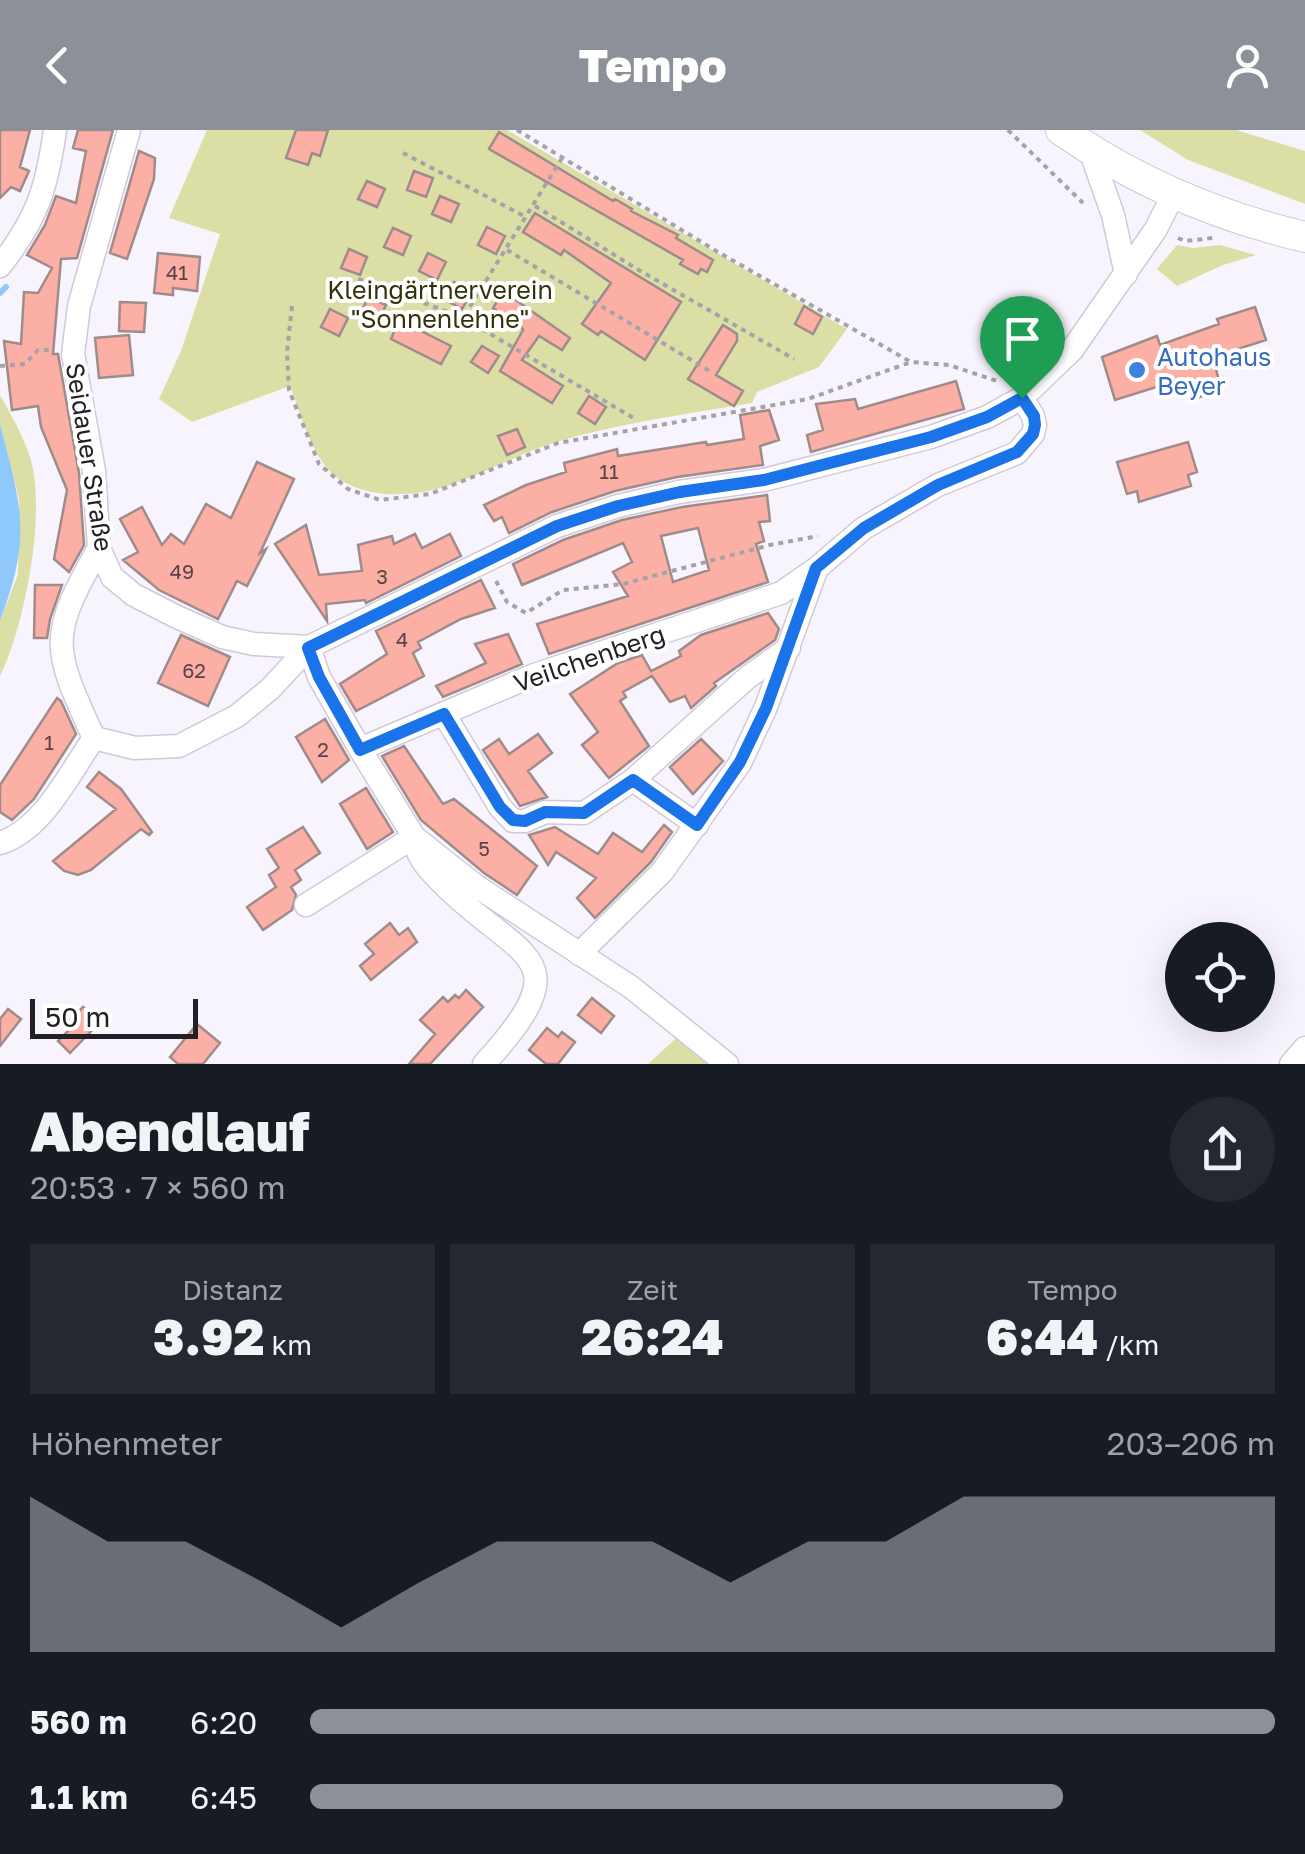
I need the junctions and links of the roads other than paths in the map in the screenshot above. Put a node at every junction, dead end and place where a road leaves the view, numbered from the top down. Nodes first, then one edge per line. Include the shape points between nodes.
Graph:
1 (54, 130) edge
2 (130, 130) edge
3 (1061, 130) edge
4 (1090, 150) junction
5 (1173, 195) junction
6 (1305, 237) edge
7 (0, 266) edge
8 (1126, 274) junction
9 (1022, 398) junction
10 (100, 548) junction
11 (816, 568) junction
12 (308, 648) junction
13 (789, 648) junction
14 (444, 714) junction
15 (94, 738) junction
16 (360, 750) junction
17 (633, 780) junction
18 (697, 825) junction
19 (414, 836) junction
20 (0, 843) edge
21 (306, 904) dead end
22 (579, 954) junction
23 (1305, 1048) edge
24 (484, 1064) edge
25 (727, 1064) edge
26 (1290, 1064) edge

1 - 7 street via 43,196
2 - 10 street, Seidauer Straße via 79,306 73,350
3 - 4 main road
4 - 5 main road
4 - 8 street
5 - 6 main road
5 - 8 street
8 - 9 street via 1072,350
9 - 11 street, Veilchenberg via 1035,425 1017,452 938,485 864,528
9 - 12 street via 931,437 764,480 618,506 557,526
10 - 12 street, Seidauer Straße via 112,576 176,616 238,640
10 - 15 street via 66,613 60,644 65,673
11 - 13 street
11 - 14 street, Veilchenberg via 782,594 534,675
12 - 15 street via 238,716 179,746 135,748
12 - 16 street
13 - 17 street
13 - 18 street via 740,762
14 - 16 street, Veilchenberg
14 - 17 street via 513,820 584,813
15 - 20 street via 40,814
16 - 19 street
17 - 18 street
18 - 22 street via 662,872
19 - 21 street
19 - 22 street
19 - 24 street via 416,852 434,875 534,966 537,978 523,1019
22 - 25 street
23 - 26 street

